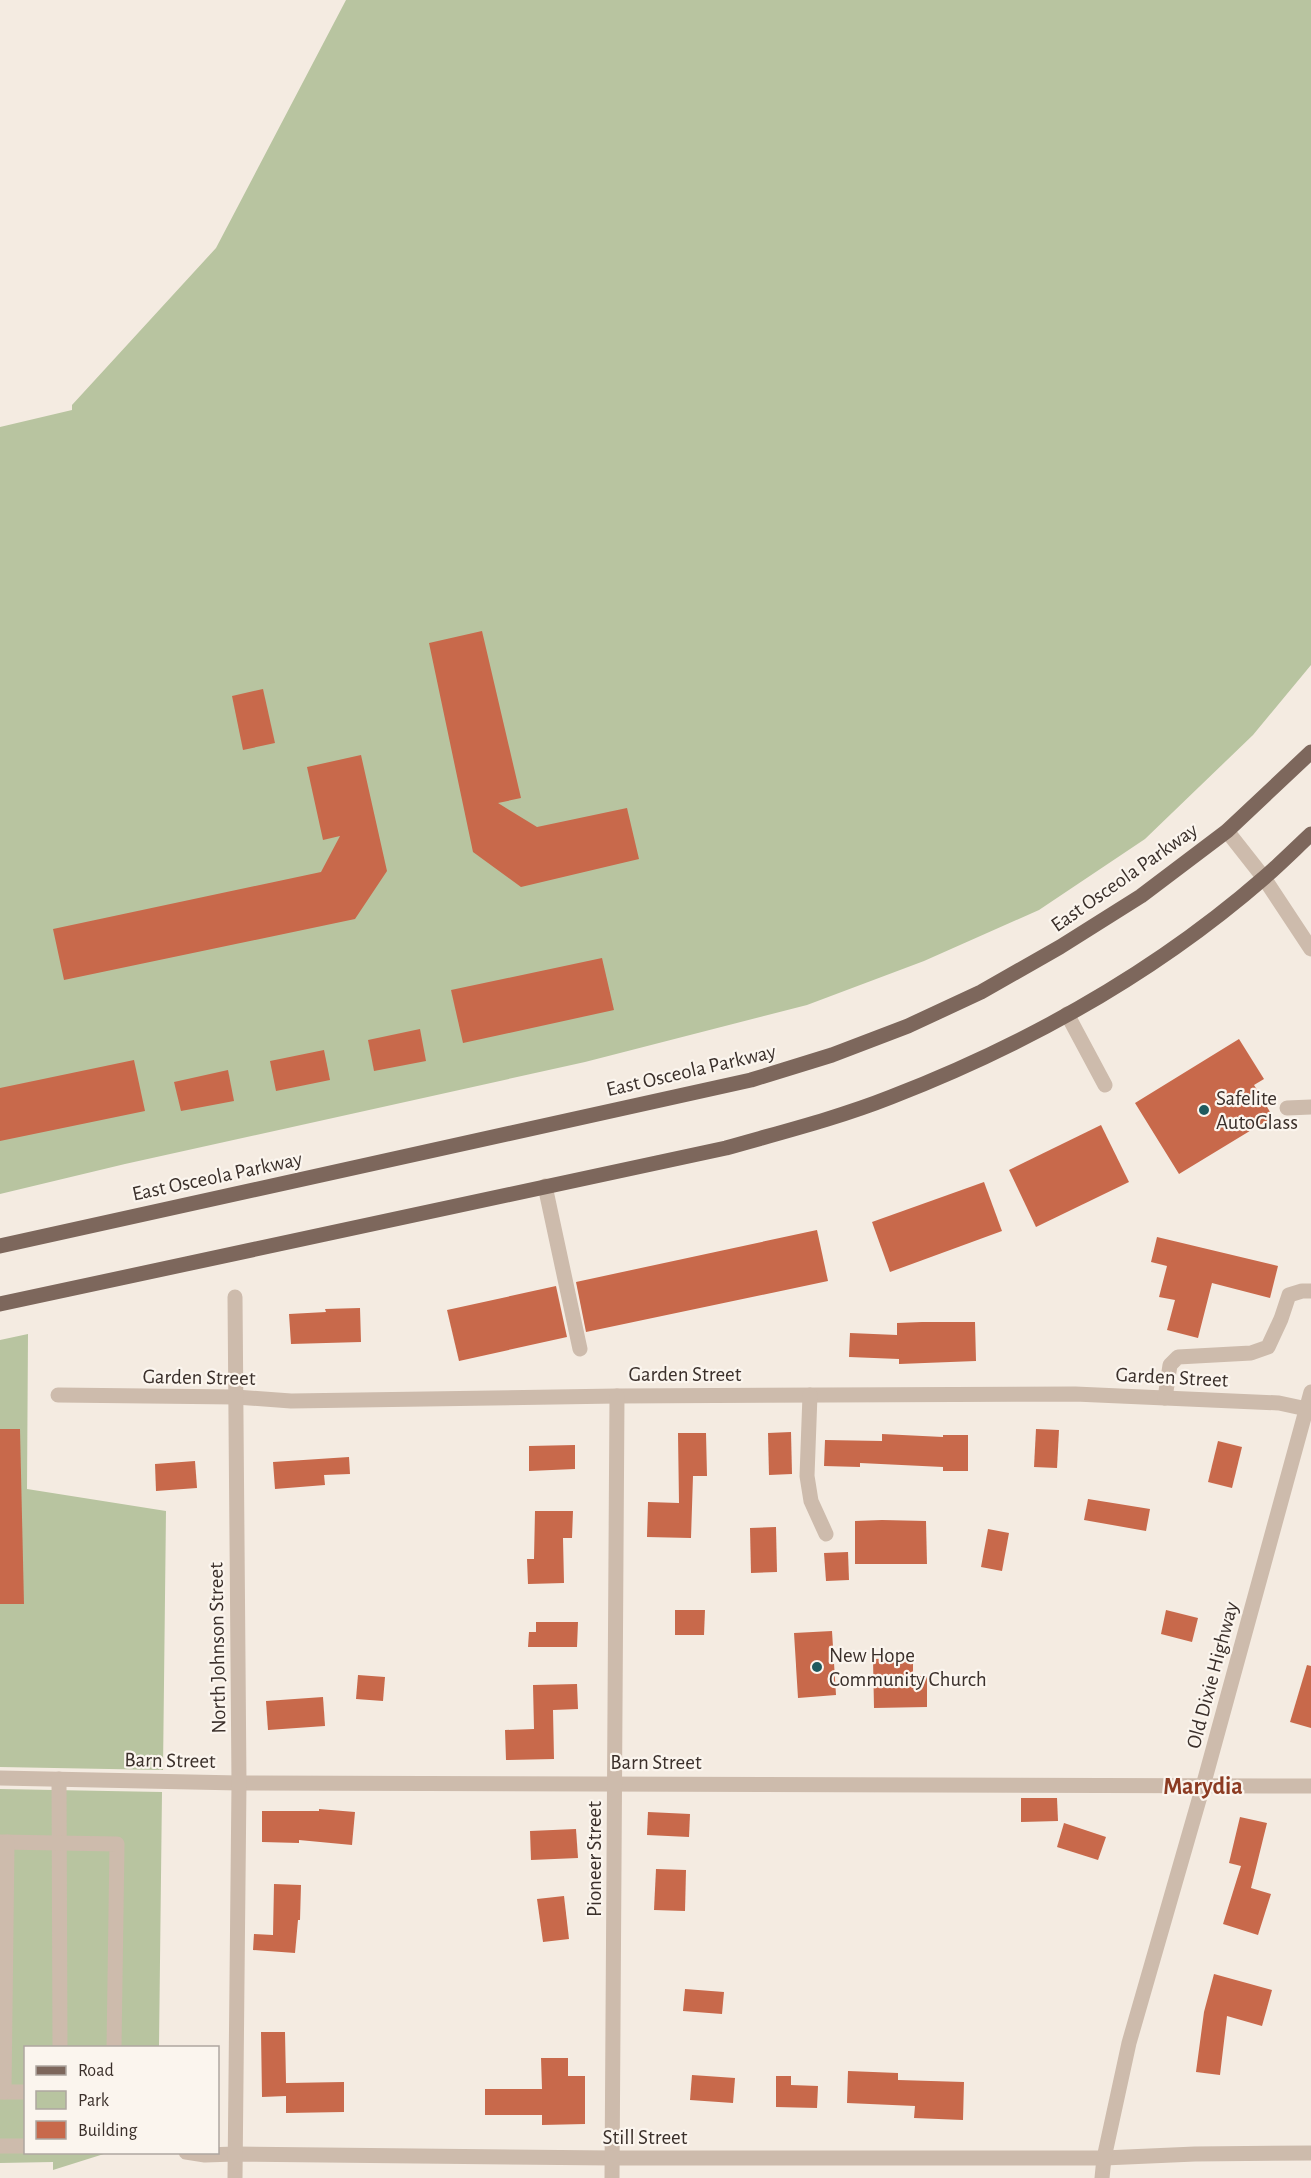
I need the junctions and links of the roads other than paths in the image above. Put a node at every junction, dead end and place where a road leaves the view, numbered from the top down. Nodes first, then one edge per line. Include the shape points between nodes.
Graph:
1 (1311, 752) edge
2 (1227, 831) junction
3 (1311, 834) edge
4 (1264, 878) junction
5 (1311, 949) edge
6 (1067, 1014) junction
7 (1105, 1085) dead end
8 (1311, 1107) edge
9 (1287, 1108) dead end
10 (545, 1186) junction
11 (0, 1245) edge
12 (1311, 1291) edge
13 (236, 1297) dead end
14 (0, 1304) edge
15 (580, 1348) dead end
16 (1311, 1392) edge
17 (58, 1395) dead end
18 (810, 1395) junction
19 (617, 1396) junction
20 (236, 1397) junction
21 (1165, 1398) junction
22 (1309, 1409) edge
23 (826, 1534) dead end
24 (0, 1778) edge
25 (59, 1779) junction
26 (239, 1783) junction
27 (615, 1783) junction
28 (1203, 1786) junction
29 (1311, 1786) edge
30 (4, 1842) edge
31 (59, 1842) junction
32 (60, 2046) edge
33 (114, 2046) edge
34 (2, 2092) edge
35 (24, 2092) edge
36 (0, 2146) edge
37 (24, 2146) edge
38 (1311, 2153) edge
39 (196, 2154) edge
40 (235, 2154) junction
41 (612, 2158) junction
42 (1104, 2158) junction
43 (235, 2178) edge
44 (612, 2178) edge
45 (1102, 2178) edge

1 - 2 main road, East Osceola Parkway
2 - 4 street
2 - 11 main road, East Osceola Parkway via 1141,896 1060,948 981,992 832,1055 751,1080
3 - 4 main road
4 - 5 street
4 - 6 main road via 1185,940
6 - 7 street
6 - 10 main road via 944,1076 816,1123 726,1148
8 - 9 street
10 - 14 main road
10 - 15 street
12 - 21 street via 1289,1295 1268,1347 1251,1353 1178,1357 1170,1365
13 - 20 street, North Johnson Street
16 - 22 street, Old Dixie Highway
17 - 20 street, Garden Street
18 - 19 street, Garden Street
18 - 21 street, Garden Street via 1075,1394
18 - 23 street via 807,1476 811,1501
19 - 20 street, Garden Street via 291,1401
19 - 27 street, Pioneer Street
20 - 26 street, North Johnson Street
21 - 22 street, Garden Street via 1280,1403
22 - 28 street, Old Dixie Highway
24 - 25 street, Barn Street
25 - 26 street, Barn Street
25 - 31 street
26 - 27 street, Barn Street
26 - 40 street, North Johnson Street
27 - 28 street, Barn Street
27 - 41 street, Pioneer Street
28 - 29 street, Barn Street
28 - 42 street, Old Dixie Highway via 1129,2043
30 - 31 street
30 - 34 street
31 - 32 street
31 - 33 street via 117,1844
34 - 35 street
36 - 37 street
38 - 42 street, Still Street
39 - 40 street, Still Street
40 - 41 street, Still Street
40 - 43 street, North Johnson Street
41 - 42 street, Still Street
41 - 44 street, Pioneer Street
42 - 45 street, Old Dixie Highway

